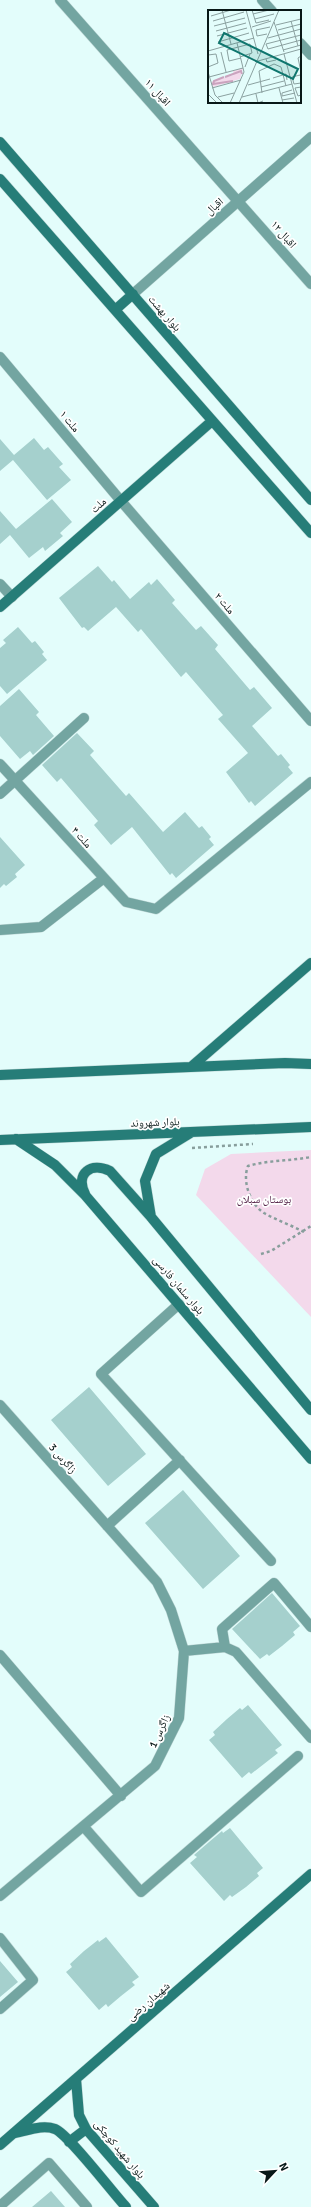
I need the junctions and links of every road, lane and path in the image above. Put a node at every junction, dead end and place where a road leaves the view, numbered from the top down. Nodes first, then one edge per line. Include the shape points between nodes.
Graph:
1 (60, 0) edge
2 (262, 0) edge
3 (271, 10) edge
4 (301, 44) edge
5 (311, 55) edge
6 (311, 137) edge
7 (0, 142) edge
8 (0, 179) edge
9 (239, 200) junction
10 (311, 284) edge
11 (133, 294) junction
12 (115, 310) junction
13 (0, 357) edge
14 (212, 421) junction
15 (311, 500) edge
16 (121, 501) junction
17 (311, 534) edge
18 (0, 584) edge
19 (12, 597) junction
20 (0, 607) edge
21 (84, 718) dead end
22 (311, 721) edge
23 (0, 764) edge
24 (14, 780) junction
25 (311, 782) edge
26 (0, 794) edge
27 (104, 878) junction
28 (0, 930) edge
29 (311, 963) edge
30 (311, 1064) edge
31 (191, 1067) junction
32 (0, 1075) edge
33 (311, 1127) edge
34 (192, 1132) junction
35 (16, 1139) junction
36 (0, 1140) edge
37 (257, 1144) dead end
38 (190, 1149) dead end
39 (311, 1158) edge
40 (85, 1195) junction
41 (151, 1217) junction
42 (311, 1226) edge
43 (304, 1232) junction
44 (261, 1254) dead end
45 (179, 1304) junction
46 (0, 1405) edge
47 (311, 1410) edge
48 (311, 1459) edge
49 (180, 1460) junction
50 (107, 1526) junction
51 (271, 1561) dead end
52 (311, 1627) edge
53 (225, 1647) junction
54 (184, 1651) junction
55 (0, 1655) edge
56 (311, 1738) edge
57 (298, 1756) dead end
58 (121, 1796) junction
59 (84, 1827) junction
60 (311, 1874) edge
61 (0, 1896) edge
62 (0, 1938) edge
63 (0, 2009) edge
64 (76, 2079) junction
65 (86, 2129) junction
66 (13, 2134) junction
67 (69, 2142) junction
68 (0, 2145) edge
69 (0, 2206) edge
70 (87, 2207) edge
71 (126, 2207) edge
72 (154, 2207) edge

1 - 9 street, اقبال ۱۱
2 - 3 street
4 - 5 street
6 - 9 street, اقبال
7 - 11 street, بلوار بهشت
8 - 12 street
9 - 10 street, اقبال ۱۲
9 - 11 street, اقبال
11 - 12 street
11 - 15 street, بلوار بهشت
12 - 14 street
13 - 16 street, ملت ۱
14 - 16 street, ملت
14 - 17 street
16 - 19 street, ملت
16 - 22 street, ملت ۲
18 - 19 street
19 - 20 street, ملت
21 - 24 street
23 - 24 street, ملت ۴
24 - 26 street
24 - 27 street, ملت ۴
25 - 27 street, ملت ۴ via 156,909 126,902
27 - 28 street via 41,927
29 - 31 street
30 - 31 street
31 - 32 street
33 - 34 street, بلوار شهروند
34 - 35 street, بلوار شهروند
34 - 41 street, بلوار سلمان فارسی via 156,1154 144,1181
35 - 36 street, بلوار شهروند
35 - 40 street, بلوار سلمان فارسی via 56,1165
37 - 38 path
39 - 43 path via 263,1162 248,1166 245,1174 254,1202 264,1213
40 - 41 street via 81,1186 83,1176 90,1168 100,1167 110,1171
40 - 45 street, بلوار سلمان فارسی
41 - 47 street, بلوار سلمان فارسی
42 - 43 path
43 - 44 path via 271,1252
45 - 48 street, بلوار سلمان فارسی
45 - 49 street via 101,1374
46 - 50 street, زاگرس 3
49 - 50 street
49 - 51 street
50 - 54 street, زاگرس 1 via 157,1582 171,1610
52 - 53 street via 274,1583 222,1629
53 - 54 street
53 - 56 street via 236,1652
54 - 58 street, زاگرس 1 via 179,1718 155,1766
55 - 58 street
57 - 59 street via 141,1892
58 - 59 street, زاگرس 1
59 - 61 street, زاگرس 1
60 - 64 street, شهیدان رضی
62 - 63 street via 34,1980
64 - 65 street, بلوار شهید کوچکی via 78,2110
64 - 66 street, شهیدان رضی
65 - 67 street
65 - 72 street, بلوار شهید کوچکی
66 - 67 street via 40,2127 55,2129
66 - 68 street, شهیدان رضی
67 - 71 street
69 - 70 street via 49,2163

